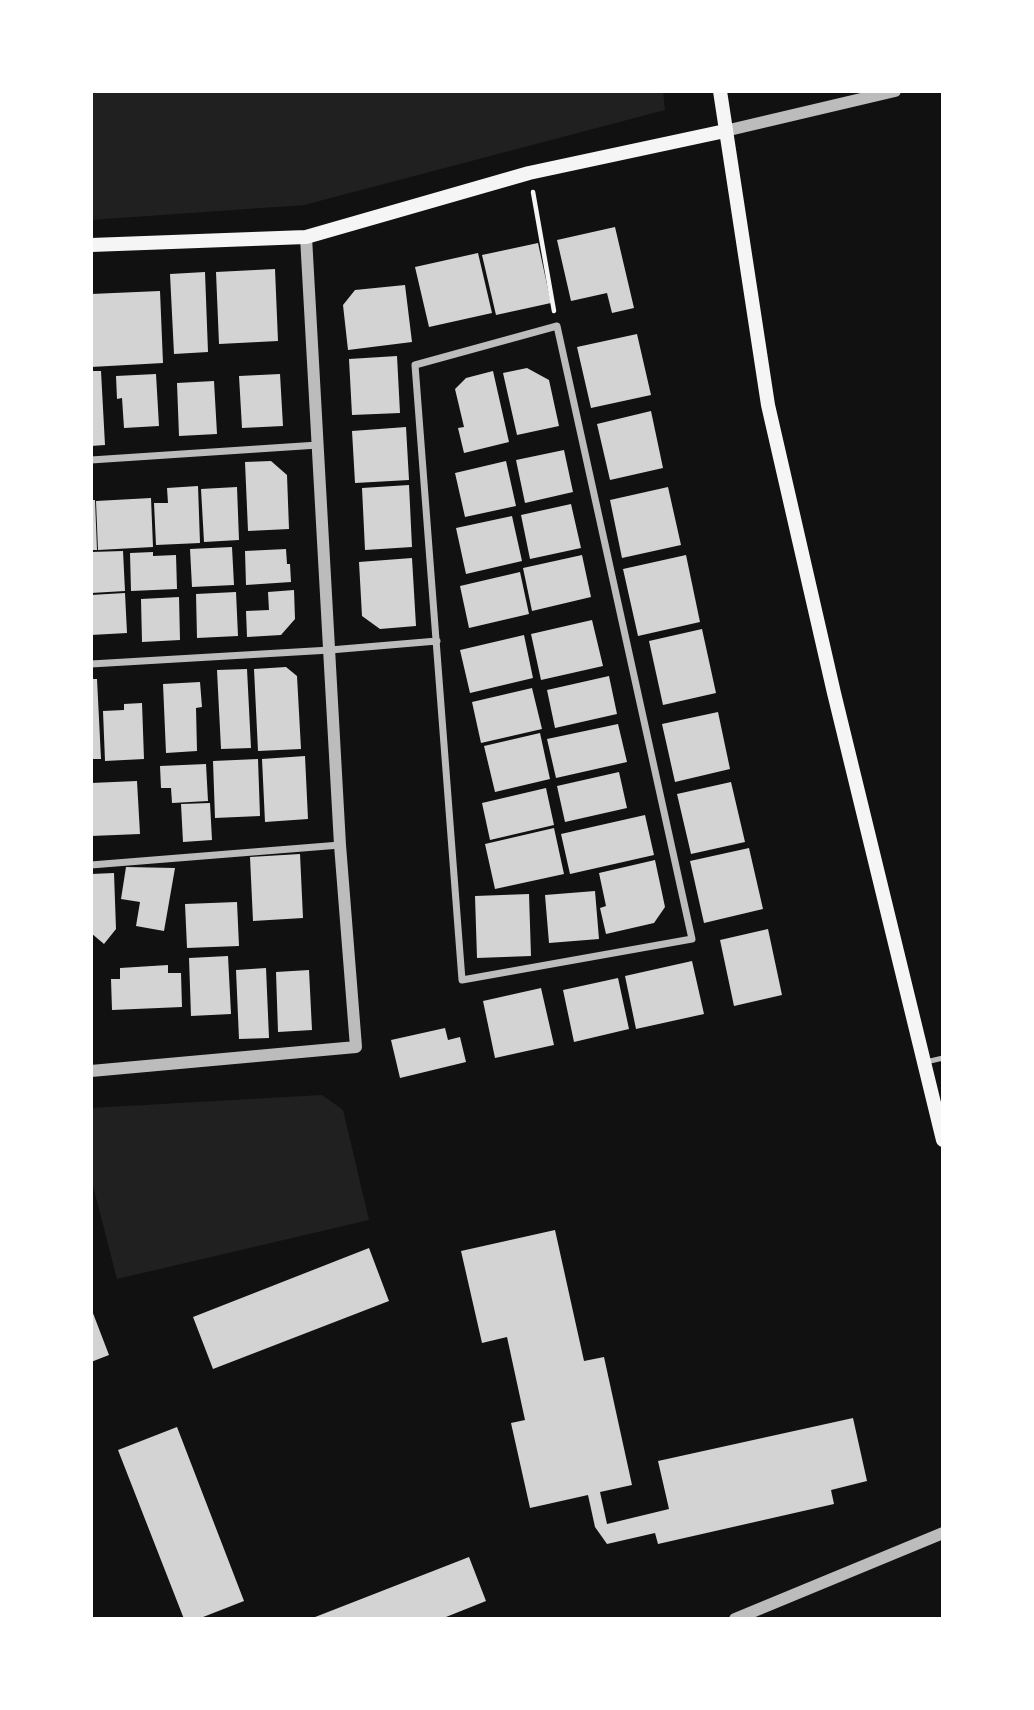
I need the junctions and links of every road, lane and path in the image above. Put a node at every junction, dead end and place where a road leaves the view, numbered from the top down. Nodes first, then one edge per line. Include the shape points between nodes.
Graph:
1 (720, 91) edge
2 (895, 91) edge
3 (725, 131) junction
4 (529, 173) junction
5 (306, 237) junction
6 (91, 245) edge
7 (556, 326) junction
8 (318, 445) junction
9 (91, 460) edge
10 (437, 641) junction
11 (330, 650) junction
12 (91, 664) edge
13 (340, 845) junction
14 (91, 864) edge
15 (943, 1058) edge
16 (924, 1062) junction
17 (91, 1071) edge
18 (943, 1140) edge
19 (943, 1533) edge
20 (735, 1619) edge

1 - 3 main road
2 - 3 street
3 - 4 main road
3 - 16 main road via 768,405
4 - 5 main road
4 - 7 path
5 - 6 main road
5 - 8 street
7 - 10 street via 415,365
7 - 10 street via 692,939 461,980
8 - 9 street
8 - 11 street
10 - 11 street
11 - 12 street
11 - 13 street
13 - 14 street
13 - 17 street via 356,1047
15 - 16 lane
16 - 18 main road
19 - 20 street

